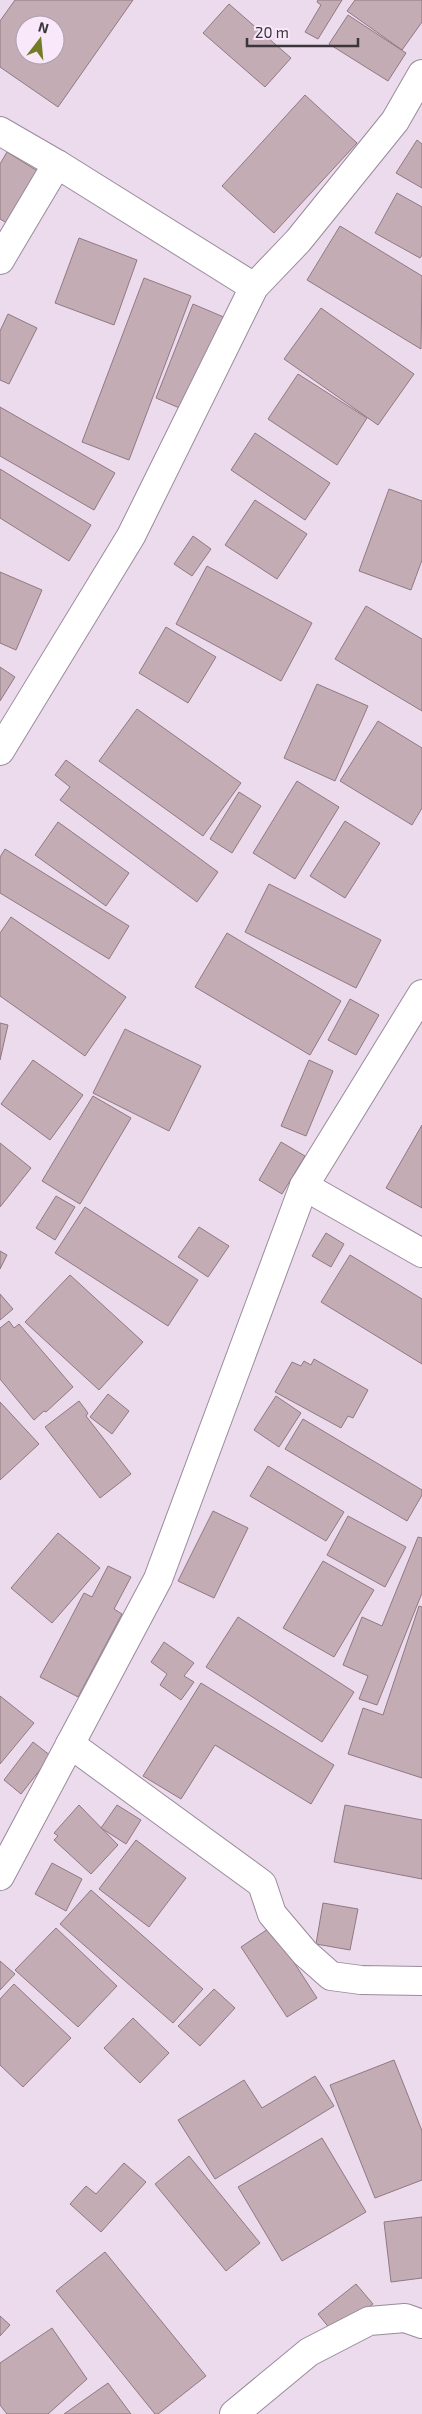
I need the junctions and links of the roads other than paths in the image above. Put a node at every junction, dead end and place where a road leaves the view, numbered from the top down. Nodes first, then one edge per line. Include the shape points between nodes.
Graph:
1 (422, 74) edge
2 (0, 131) edge
3 (57, 164) junction
4 (0, 260) edge
5 (254, 287) junction
6 (0, 752) edge
7 (422, 994) edge
8 (304, 1186) junction
9 (422, 1253) edge
10 (70, 1744) junction
11 (0, 1876) edge
12 (422, 1981) edge
13 (422, 2324) edge
14 (234, 2414) edge

1 - 5 street via 395,121 298,241
2 - 3 street
3 - 4 street
3 - 5 street
5 - 6 street via 131,536
7 - 8 street
8 - 9 street
8 - 10 street via 158,1579
10 - 11 street
10 - 12 street via 262,1884 272,1914 305,1953 332,1976
13 - 14 street via 405,2318 369,2321 309,2352

